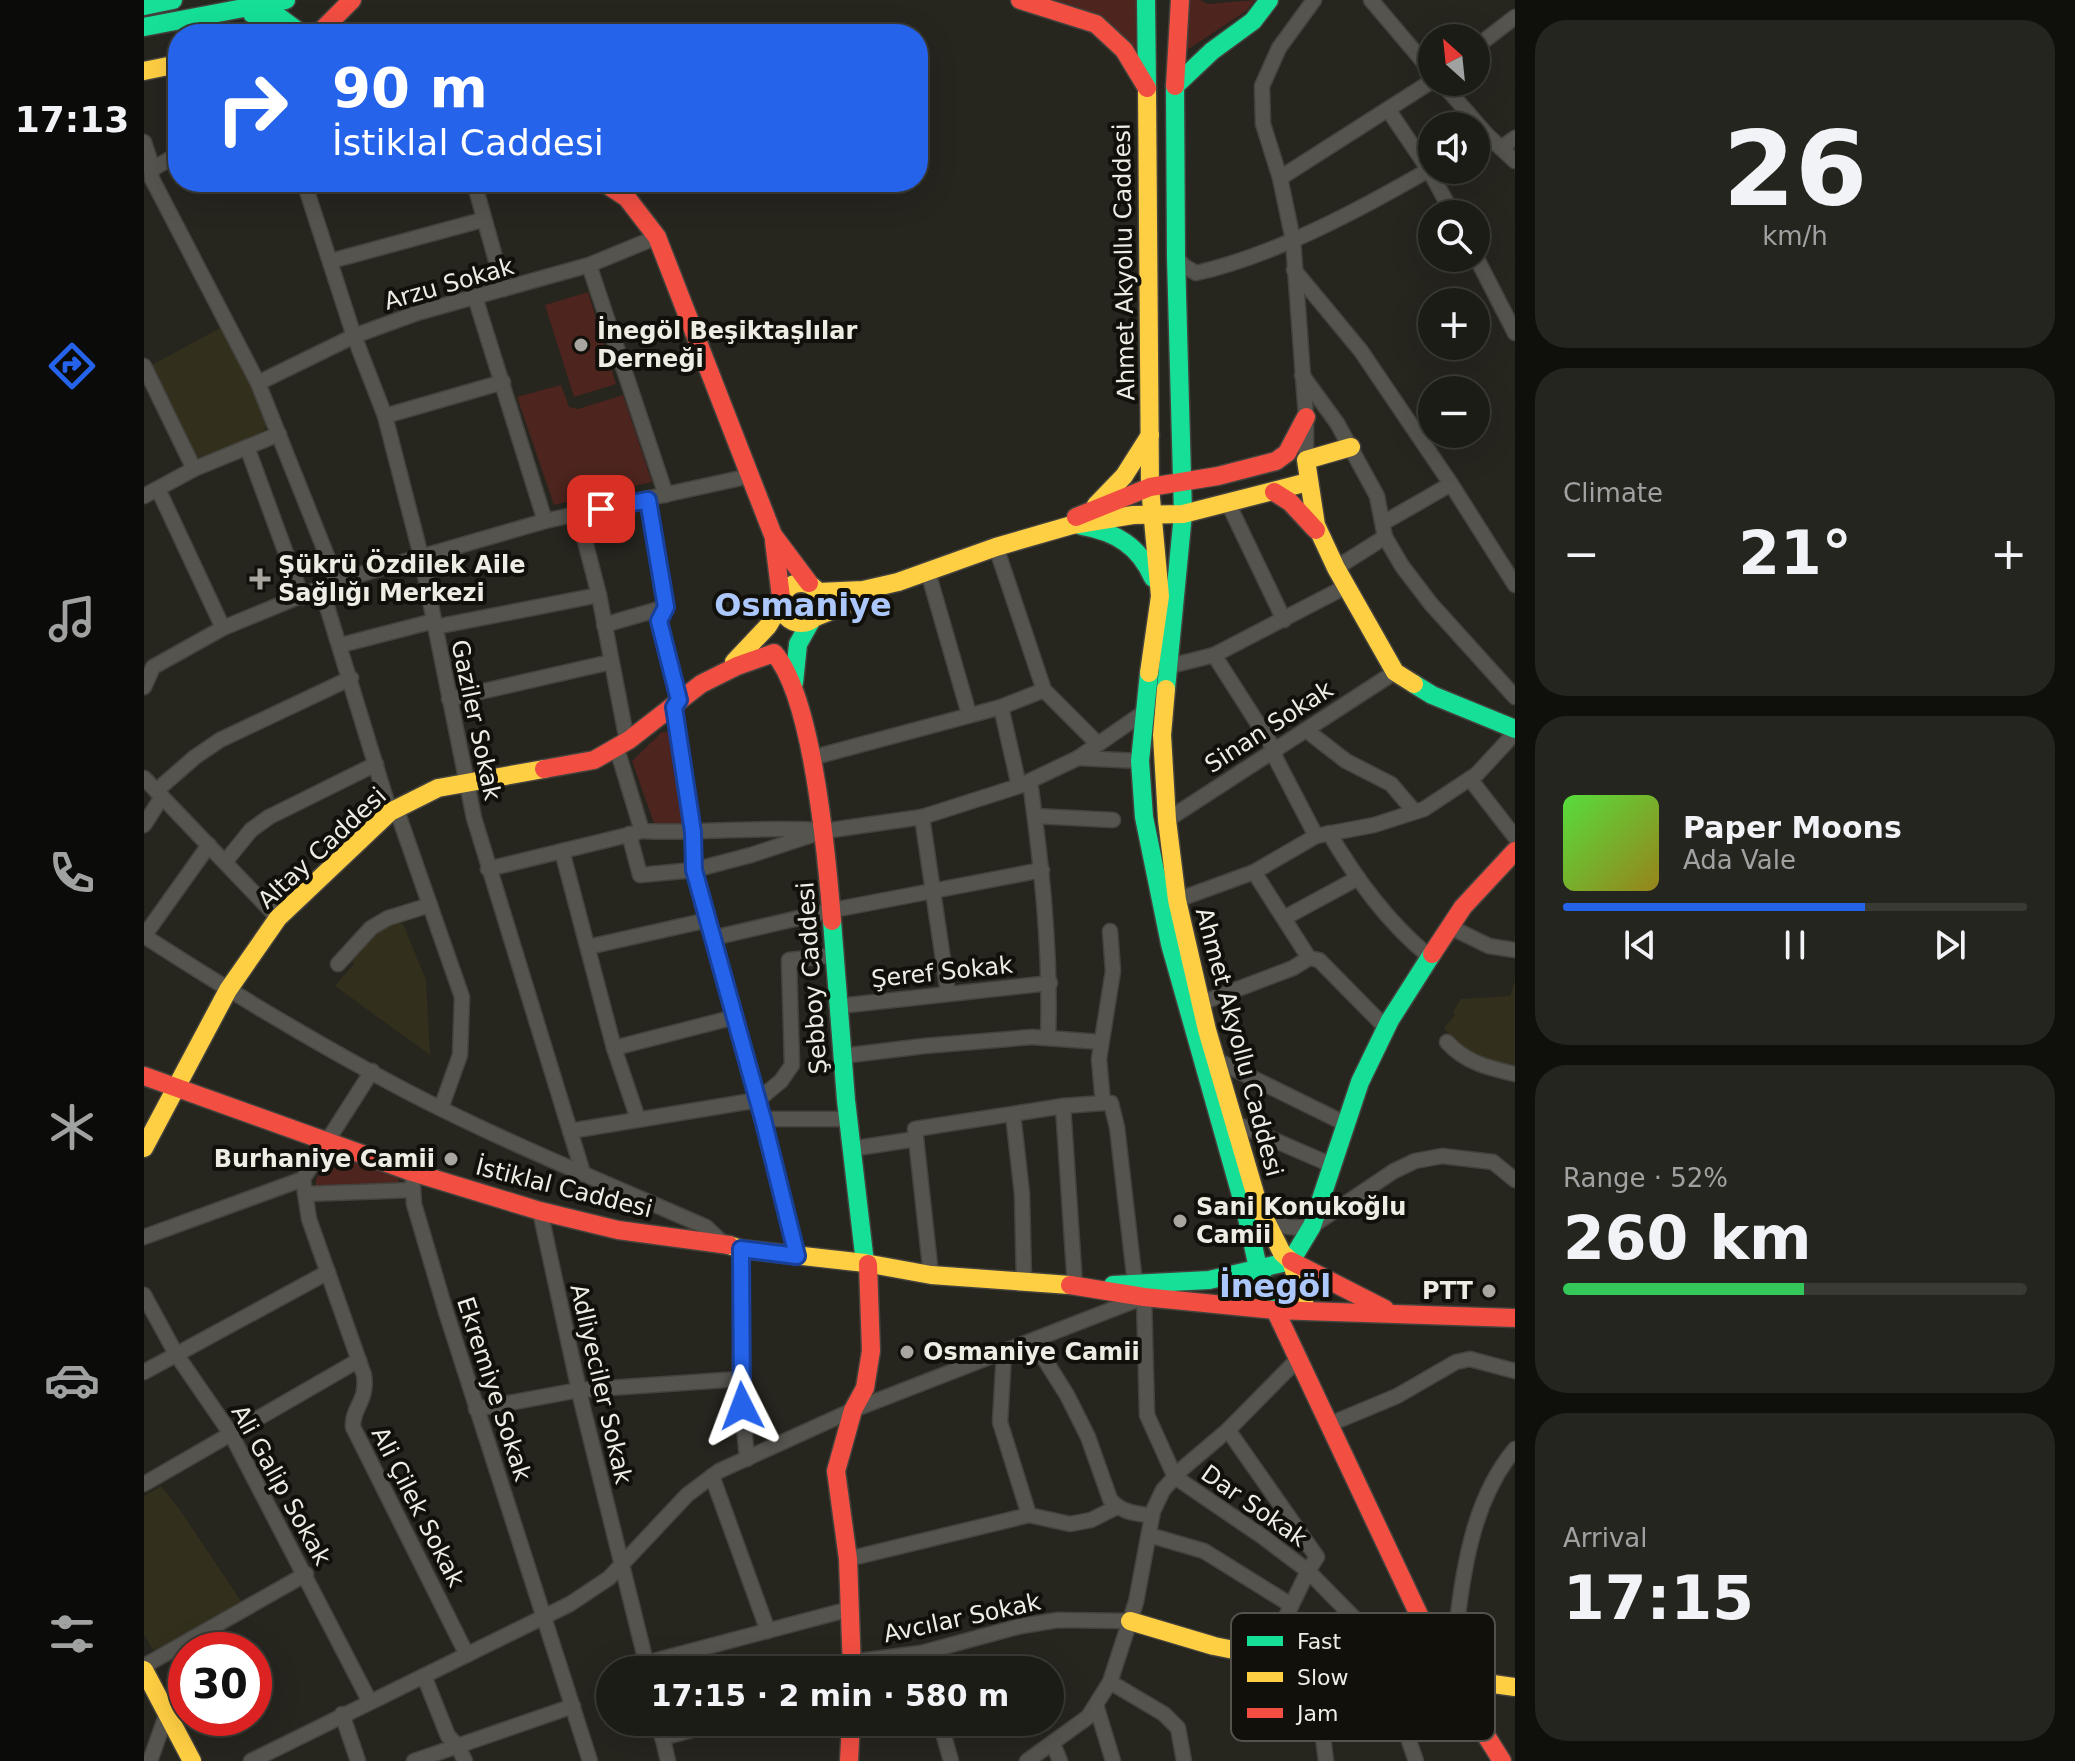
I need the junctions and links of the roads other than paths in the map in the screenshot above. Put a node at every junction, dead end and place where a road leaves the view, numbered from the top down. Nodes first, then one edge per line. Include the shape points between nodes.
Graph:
1 (173, 0) edge
2 (286, 0) edge
3 (352, 0) edge
4 (1020, 0) edge
5 (1146, 0) edge
6 (1180, 0) edge
7 (1269, 0) edge
8 (1314, 0) edge
9 (1371, 0) edge
10 (144, 6) edge
11 (213, 14) junction
12 (1515, 17) edge
13 (288, 24) edge
14 (328, 24) edge
15 (144, 27) edge
16 (1490, 36) edge
17 (1418, 55) edge
18 (168, 66) edge
19 (144, 71) edge
20 (1175, 86) junction
21 (1147, 88) junction
22 (1418, 91) edge
23 (1389, 111) junction
24 (1515, 138) edge
25 (144, 142) edge
26 (1490, 142) edge
27 (1501, 148) junction
28 (1418, 152) edge
29 (1515, 161) edge
30 (168, 162) edge
31 (1418, 175) edge
32 (149, 178) edge
33 (1280, 178) junction
34 (307, 192) edge
35 (476, 192) edge
36 (621, 192) edge
37 (482, 220) junction
38 (657, 237) junction
39 (1293, 240) junction
40 (1176, 257) junction
41 (331, 261) junction
42 (589, 265) junction
43 (1294, 270) junction
44 (1484, 272) edge
45 (1196, 273) junction
46 (1177, 286) junction
47 (504, 289) junction
48 (475, 297) junction
49 (1515, 333) edge
50 (354, 336) junction
51 (144, 366) edge
52 (1300, 372) junction
53 (503, 382) junction
54 (258, 383) junction
55 (385, 416) junction
56 (1306, 417) junction
57 (279, 434) junction
58 (1150, 435) junction
59 (247, 447) junction
60 (1351, 447) junction
61 (1181, 448) junction
62 (194, 469) junction
63 (1307, 470) junction
64 (750, 476) junction
65 (1218, 476) junction
66 (1182, 482) junction
67 (1451, 484) junction
68 (1150, 487) junction
69 (1274, 492) junction
70 (151, 493) edge
71 (666, 495) junction
72 (648, 500) junction
73 (1222, 504) junction
74 (1090, 511) junction
75 (578, 514) junction
76 (1183, 514) junction
77 (1153, 516) junction
78 (545, 521) junction
79 (1072, 525) junction
80 (1384, 530) junction
81 (773, 535) junction
82 (1322, 538) junction
83 (1017, 540) junction
84 (996, 547) junction
85 (1180, 554) junction
86 (421, 556) junction
87 (1336, 568) junction
88 (928, 572) junction
89 (337, 581) junction
90 (898, 582) junction
91 (1515, 585) edge
92 (1347, 586) junction
93 (321, 587) junction
94 (814, 588) junction
95 (599, 595) junction
96 (1160, 596) junction
97 (302, 597) junction
98 (781, 601) junction
99 (666, 607) junction
100 (814, 619) junction
101 (1284, 620) junction
102 (434, 624) junction
103 (604, 625) junction
104 (768, 626) junction
105 (223, 628) junction
106 (798, 644) junction
107 (341, 645) junction
108 (774, 653) junction
109 (1214, 655) junction
110 (149, 661) edge
111 (611, 662) junction
112 (1166, 667) junction
113 (723, 672) junction
114 (1395, 672) junction
115 (351, 678) junction
116 (144, 687) edge
117 (794, 690) junction
118 (1044, 690) junction
119 (1515, 697) edge
120 (449, 699) junction
121 (676, 703) junction
122 (1001, 707) junction
123 (1143, 713) junction
124 (969, 714) junction
125 (1306, 730) junction
126 (1515, 731) edge
127 (1097, 743) junction
128 (622, 745) junction
129 (1274, 749) junction
130 (811, 758) junction
131 (1078, 758) junction
132 (1140, 761) junction
133 (376, 764) junction
134 (144, 778) edge
135 (1470, 779) junction
136 (465, 782) junction
137 (1025, 784) junction
138 (159, 794) junction
139 (393, 810) junction
140 (1414, 811) junction
141 (1035, 816) junction
142 (922, 817) junction
143 (1113, 820) dead end
144 (1167, 820) junction
145 (144, 825) edge
146 (824, 831) junction
147 (693, 832) junction
148 (636, 833) junction
149 (1322, 834) junction
150 (1515, 837) edge
151 (209, 845) junction
152 (562, 851) junction
153 (1515, 851) edge
154 (225, 862) junction
155 (488, 869) junction
156 (694, 870) junction
157 (1042, 870) junction
158 (1254, 872) junction
159 (1358, 878) junction
160 (933, 890) junction
161 (1177, 900) junction
162 (430, 905) junction
163 (833, 910) junction
164 (278, 918) junction
165 (1284, 918) junction
166 (708, 920) junction
167 (1450, 927) junction
168 (1110, 931) dead end
169 (144, 936) edge
170 (713, 938) junction
171 (588, 947) junction
172 (1515, 950) edge
173 (836, 955) junction
174 (1430, 957) junction
175 (1309, 958) junction
176 (338, 964) dead end
177 (1050, 983) junction
178 (228, 990) junction
179 (948, 993) junction
180 (1201, 1003) junction
181 (839, 1006) junction
182 (735, 1017) junction
183 (1386, 1028) junction
184 (1048, 1038) junction
185 (1101, 1042) junction
186 (1447, 1042) dead end
187 (614, 1048) junction
188 (842, 1056) junction
189 (1218, 1061) junction
190 (372, 1071) junction
191 (1515, 1074) edge
192 (144, 1076) edge
193 (176, 1087) junction
194 (758, 1100) junction
195 (1103, 1103) junction
196 (1063, 1106) junction
197 (441, 1108) junction
198 (1013, 1114) junction
199 (638, 1119) junction
200 (763, 1119) junction
201 (847, 1119) junction
202 (1237, 1124) junction
203 (1346, 1124) junction
204 (570, 1131) junction
205 (916, 1139) junction
206 (326, 1140) junction
207 (144, 1148) edge
208 (850, 1149) junction
209 (1334, 1166) junction
210 (583, 1173) junction
211 (303, 1179) junction
212 (1515, 1180) edge
213 (412, 1181) junction
214 (305, 1194) junction
215 (661, 1207) junction
216 (1253, 1210) junction
217 (540, 1211) junction
218 (1312, 1226) junction
219 (704, 1234) junction
220 (657, 1236) junction
221 (144, 1237) edge
222 (732, 1246) junction
223 (797, 1256) junction
224 (1291, 1261) junction
225 (866, 1264) junction
226 (1258, 1268) junction
227 (328, 1272) junction
228 (931, 1275) junction
229 (1209, 1280) junction
230 (1024, 1282) junction
231 (1084, 1286) junction
232 (1139, 1290) junction
233 (144, 1295) edge
234 (1306, 1309) junction
235 (1274, 1310) junction
236 (1391, 1312) junction
237 (1515, 1318) edge
238 (1033, 1341) junction
239 (1004, 1353) junction
240 (176, 1354) junction
241 (1298, 1359) junction
242 (359, 1360) junction
243 (1515, 1371) edge
244 (144, 1372) edge
245 (740, 1379) junction
246 (579, 1390) junction
247 (476, 1409) junction
248 (853, 1410) junction
249 (1330, 1424) junction
250 (1228, 1430) junction
251 (231, 1434) junction
252 (1510, 1455) edge
253 (747, 1459) junction
254 (712, 1476) junction
255 (1175, 1477) junction
256 (144, 1484) edge
257 (1117, 1507) junction
258 (1029, 1515) junction
259 (1152, 1516) junction
260 (1149, 1535) junction
261 (848, 1559) junction
262 (621, 1566) junction
263 (1308, 1571) junction
264 (306, 1574) junction
265 (1291, 1605) junction
266 (850, 1609) junction
267 (1287, 1613) edge
268 (1349, 1613) edge
269 (1419, 1613) edge
270 (1458, 1613) edge
271 (545, 1617) junction
272 (1130, 1621) junction
273 (768, 1631) junction
274 (1231, 1649) edge
275 (921, 1653) junction
276 (467, 1655) junction
277 (644, 1656) edge
278 (684, 1656) edge
279 (852, 1656) edge
280 (905, 1656) edge
281 (922, 1656) edge
282 (144, 1668) edge
283 (424, 1676) junction
284 (1110, 1682) junction
285 (1495, 1683) edge
286 (1515, 1687) edge
287 (370, 1702) junction
288 (1096, 1705) junction
289 (573, 1706) junction
290 (167, 1713) junction
291 (342, 1714) junction
292 (669, 1736) edge
293 (850, 1736) edge
294 (944, 1736) edge
295 (662, 1738) joint
296 (1323, 1741) edge
297 (1409, 1741) edge
298 (1490, 1741) edge
299 (1053, 1744) junction
300 (457, 1745) junction
301 (150, 1761) edge
302 (192, 1761) edge
303 (251, 1761) edge
304 (358, 1761) edge
305 (414, 1761) edge
306 (465, 1761) edge
307 (590, 1761) edge
308 (668, 1761) edge
309 (849, 1761) edge
310 (951, 1761) edge
311 (1027, 1761) edge
312 (1060, 1761) edge
313 (1113, 1761) edge
314 (1184, 1761) edge
315 (1326, 1761) edge
316 (1416, 1761) edge
317 (1502, 1761) edge

1 - 10 main road
2 - 11 main road
3 - 14 main road
4 - 21 main road via 1096,24 1124,50
5 - 21 main road, Ahmet Akyollu Caddesi
6 - 20 main road, Ahmet Akyollu Caddesi
7 - 20 main road via 1253,21
8 - 33 street via 1279,48 1262,86 1263,124
9 - 17 street
11 - 13 main road via 275,14
11 - 15 main road
12 - 16 street
18 - 19 main road
20 - 40 main road, Ahmet Akyollu Caddesi
21 - 58 main road, Ahmet Akyollu Caddesi
22 - 23 street
23 - 28 street
23 - 33 street
24 - 27 street
25 - 32 street
26 - 27 street
27 - 29 street
30 - 32 street
31 - 39 street
32 - 54 street
33 - 39 street
34 - 41 street, Gaziler Sokak
35 - 37 street
36 - 38 main road
37 - 41 street
37 - 47 street
38 - 42 street, Arzu Sokak
38 - 64 main road
39 - 43 street
39 - 45 street
40 - 45 street
40 - 46 main road, Ahmet Akyollu Caddesi
41 - 50 street, Gaziler Sokak
42 - 47 street, Arzu Sokak
42 - 71 street
43 - 52 street
43 - 67 street via 1361,351
44 - 49 street
45 - 46 street
46 - 61 main road, Ahmet Akyollu Caddesi
47 - 48 street, Arzu Sokak
48 - 50 street, Arzu Sokak
48 - 53 street
50 - 54 street, Arzu Sokak
50 - 55 street, Gaziler Sokak
51 - 62 street
52 - 56 street
52 - 60 street
53 - 55 street
53 - 78 street
54 - 57 street
55 - 86 street, Gaziler Sokak
56 - 63 street
56 - 65 main road via 1287,453 1276,461
57 - 59 street
57 - 89 street
58 - 68 main road, Ahmet Akyollu Caddesi
58 - 74 main road via 1124,476
59 - 62 street
59 - 97 street
60 - 63 main road
60 - 80 street via 1377,496
61 - 65 main road
61 - 66 main road, Ahmet Akyollu Caddesi
62 - 70 street
63 - 65 main road
63 - 69 main road
63 - 82 main road
64 - 71 street
64 - 81 main road
65 - 66 main road
66 - 68 main road
66 - 76 main road, Ahmet Akyollu Caddesi
67 - 80 street
67 - 91 street
68 - 74 main road
68 - 77 main road, Ahmet Akyollu Caddesi
69 - 73 main road
69 - 82 main road
70 - 105 street
71 - 72 street
72 - 75 street
72 - 99 street
73 - 76 main road
73 - 85 main road via 1201,522
73 - 101 street
74 - 83 main road
75 - 78 street
75 - 95 street
76 - 77 main road
76 - 85 main road, Ahmet Akyollu Caddesi
77 - 79 main road
77 - 96 main road, Ahmet Akyollu Caddesi
78 - 86 street
79 - 83 main road
79 - 96 main road via 1096,528 1138,550
80 - 87 street
80 - 119 street via 1402,566 1431,604
81 - 94 main road
81 - 98 main road
82 - 87 main road
83 - 84 main road
84 - 88 main road
84 - 118 street
85 - 112 main road, Ahmet Akyollu Caddesi
86 - 89 street
86 - 102 street, Gaziler Sokak
87 - 92 main road
88 - 90 main road
88 - 124 street
89 - 93 street
90 - 94 main road via 863,590
90 - 100 main road
92 - 101 street
92 - 114 main road
93 - 97 street
93 - 107 street
94 - 98 main road via 795,583
94 - 100 main road via 822,605
95 - 102 street
95 - 103 street
96 - 123 main road, Ahmet Akyollu Caddesi
97 - 105 street
98 - 100 main road via 791,621
98 - 104 main road
99 - 103 street
99 - 121 street via 659,621
100 - 106 main road
101 - 109 street
102 - 107 street
102 - 120 street, Gaziler Sokak
103 - 111 street
104 - 108 main road
104 - 113 main road
105 - 110 street
106 - 108 main road
106 - 117 main road
107 - 115 street
108 - 113 main road
108 - 117 main road
109 - 112 street
109 - 129 street
110 - 116 street
111 - 120 street
111 - 128 street
112 - 144 main road, Ahmet Akyollu Caddesi via 1162,735
113 - 121 main road, Altay Caddesi
114 - 125 street, Sinan Sokak
114 - 126 main road via 1446,702
115 - 133 street
115 - 138 street via 220,740
117 - 130 main road, Şebboy Caddesi
118 - 122 street
118 - 127 street
120 - 136 street, Gaziler Sokak
121 - 128 main road, Altay Caddesi
121 - 147 street
122 - 124 street
122 - 137 street
123 - 127 street
123 - 132 main road, Ahmet Akyollu Caddesi
124 - 130 street
125 - 129 street, Sinan Sokak
125 - 140 street via 1346,761 1391,784
126 - 135 street
127 - 131 street
128 - 136 main road, Altay Caddesi via 594,760
128 - 148 street
129 - 144 street, Sinan Sokak
129 - 149 street
130 - 146 main road, Şebboy Caddesi
131 - 132 street
131 - 137 street
132 - 216 main road, Ahmet Akyollu Caddesi via 1144,817 1170,944
133 - 139 street
133 - 154 street via 269,817
134 - 138 street
135 - 140 street
135 - 150 street
136 - 139 main road, Altay Caddesi via 438,788
136 - 155 street, Gaziler Sokak
137 - 141 street
137 - 142 street
138 - 145 street
138 - 151 street
139 - 162 street
139 - 164 main road, Altay Caddesi
140 - 149 street
141 - 143 street
141 - 157 street
142 - 146 street
142 - 160 street
144 - 161 main road, Ahmet Akyollu Caddesi
146 - 147 street
146 - 156 street
146 - 163 main road, Şebboy Caddesi
147 - 148 street
147 - 156 street
148 - 152 street
148 - 156 street via 640,875
149 - 158 street
149 - 159 street
151 - 154 street
151 - 169 street
152 - 155 street
152 - 171 street
153 - 167 main road
154 - 164 street
155 - 204 street, Gaziler Sokak
156 - 166 street
157 - 160 street
157 - 177 street
158 - 161 street
158 - 165 street
159 - 165 street
159 - 174 street via 1404,935
160 - 163 street
160 - 179 street
161 - 180 main road, Ahmet Akyollu Caddesi
162 - 176 street via 371,928
162 - 197 street via 462,997 460,1055
163 - 170 street
163 - 173 main road, Şebboy Caddesi
164 - 178 main road, Altay Caddesi
165 - 175 street
166 - 170 street
166 - 171 street
167 - 172 street via 1489,946
167 - 174 main road
168 - 185 street via 1113,971
169 - 178 street
170 - 182 street
171 - 187 street
173 - 181 main road, Şebboy Caddesi
173 - 194 street via 789,960 792,1065
174 - 183 main road
175 - 180 street
175 - 183 street via 1319,960
177 - 179 street, Şeref Sokak
177 - 184 street
178 - 190 street
178 - 193 main road, Altay Caddesi
179 - 181 street, Şeref Sokak
180 - 189 main road, Ahmet Akyollu Caddesi
181 - 188 main road, Şebboy Caddesi
182 - 187 street
182 - 194 street
183 - 203 main road
184 - 185 street
184 - 188 street
185 - 195 street
186 - 191 street via 1477,1064
187 - 199 street
188 - 201 main road, Şebboy Caddesi
189 - 202 main road, Ahmet Akyollu Caddesi
189 - 203 street
190 - 197 street
190 - 206 street
192 - 193 main road, İstiklal Caddesi
193 - 206 main road, İstiklal Caddesi
193 - 207 main road, Altay Caddesi
194 - 199 street
194 - 200 street
195 - 196 street
195 - 232 street via 1111,1103 1117,1127
196 - 198 street
196 - 231 street
197 - 210 street
198 - 205 street via 915,1129
198 - 230 street
199 - 204 street
200 - 201 street
200 - 223 street
201 - 208 main road, Şebboy Caddesi
202 - 209 street
202 - 216 main road, Ahmet Akyollu Caddesi
203 - 209 main road
204 - 210 street, Gaziler Sokak
205 - 208 street
205 - 228 street
206 - 211 street
206 - 213 main road, İstiklal Caddesi
208 - 225 main road, Şebboy Caddesi
209 - 218 main road
210 - 215 street
211 - 214 street, Ali Çilek Sokak
211 - 221 street
212 - 218 street via 1493,1162 1442,1156 1415,1161
213 - 214 street
213 - 217 main road, İstiklal Caddesi
213 - 247 street, Ekremiye Sokak via 414,1204
214 - 227 street, Ali Çilek Sokak
215 - 219 street
215 - 220 street
216 - 218 street via 1283,1226
216 - 224 main road
216 - 226 main road
216 - 229 main road via 1242,1256
217 - 220 main road, İstiklal Caddesi
217 - 246 street, Adliyeciler Sokak
218 - 224 main road
219 - 220 main road, İstiklal Caddesi
219 - 222 main road, İstiklal Caddesi
222 - 223 main road, İstiklal Caddesi
222 - 245 street
223 - 225 main road, İstiklal Caddesi
224 - 226 main road
224 - 234 main road
224 - 236 main road
225 - 228 main road, İstiklal Caddesi
225 - 248 main road, Şebboy Caddesi via 871,1351 865,1388
226 - 229 main road
226 - 235 main road
227 - 240 street
227 - 242 street, Ali Çilek Sokak
228 - 230 main road, İstiklal Caddesi
229 - 232 main road
230 - 231 main road, İstiklal Caddesi
231 - 232 main road, İstiklal Caddesi
232 - 235 main road, İstiklal Caddesi
232 - 238 street
232 - 255 street via 1147,1415
233 - 240 street, Ali Galip Sokak
234 - 235 main road, İstiklal Caddesi
234 - 236 main road, İstiklal Caddesi
235 - 241 main road
236 - 237 main road, İstiklal Caddesi
238 - 239 street
238 - 257 street via 1067,1395
239 - 248 street
239 - 258 street via 1000,1422
240 - 244 street
240 - 251 street, Ali Galip Sokak
241 - 249 main road
241 - 250 street
242 - 251 street
242 - 276 street, Ali Çilek Sokak via 366,1391 353,1427
243 - 249 street via 1470,1359 1456,1362 1397,1396
245 - 246 street
245 - 253 street
246 - 247 street
246 - 262 street, Adliyeciler Sokak
247 - 271 street, Ekremiye Sokak
248 - 253 street
248 - 261 main road, Şebboy Caddesi via 836,1471
249 - 269 main road
250 - 255 street
250 - 263 street via 1317,1557
251 - 256 street
251 - 264 street, Ali Galip Sokak
252 - 270 street via 1491,1482 1479,1517
253 - 254 street
254 - 262 street via 687,1495
254 - 273 street
255 - 259 street
255 - 263 street, Dar Sokak
257 - 258 street via 1070,1524
257 - 259 street
258 - 261 street
259 - 260 street
260 - 265 street via 1204,1551
260 - 272 street
261 - 266 main road, Şebboy Caddesi
262 - 271 street via 594,1590
262 - 277 street, Adliyeciler Sokak
263 - 265 street
263 - 268 street, Dar Sokak
264 - 282 street
264 - 287 street, Ali Galip Sokak
265 - 267 street
266 - 273 street
266 - 279 main road, Şebboy Caddesi
271 - 276 street
271 - 289 street, Ekremiye Sokak
272 - 274 main road
272 - 275 street, Avcılar Sokak via 1058,1620
272 - 284 street
273 - 278 street
275 - 280 street, Avcılar Sokak
275 - 281 street
276 - 283 street
282 - 290 main road
283 - 287 street
283 - 300 street via 448,1736
284 - 288 street
284 - 314 street via 1178,1728
285 - 286 main road
287 - 291 street
288 - 299 street
288 - 313 street
289 - 300 street
289 - 307 street, Ekremiye Sokak
290 - 301 street
290 - 302 main road
291 - 303 street
291 - 304 street
292 - 295 street
293 - 309 main road
294 - 310 street
295 - 308 street
296 - 315 street
297 - 316 street
298 - 317 main road
299 - 311 street
299 - 312 street
300 - 305 street
300 - 306 street

